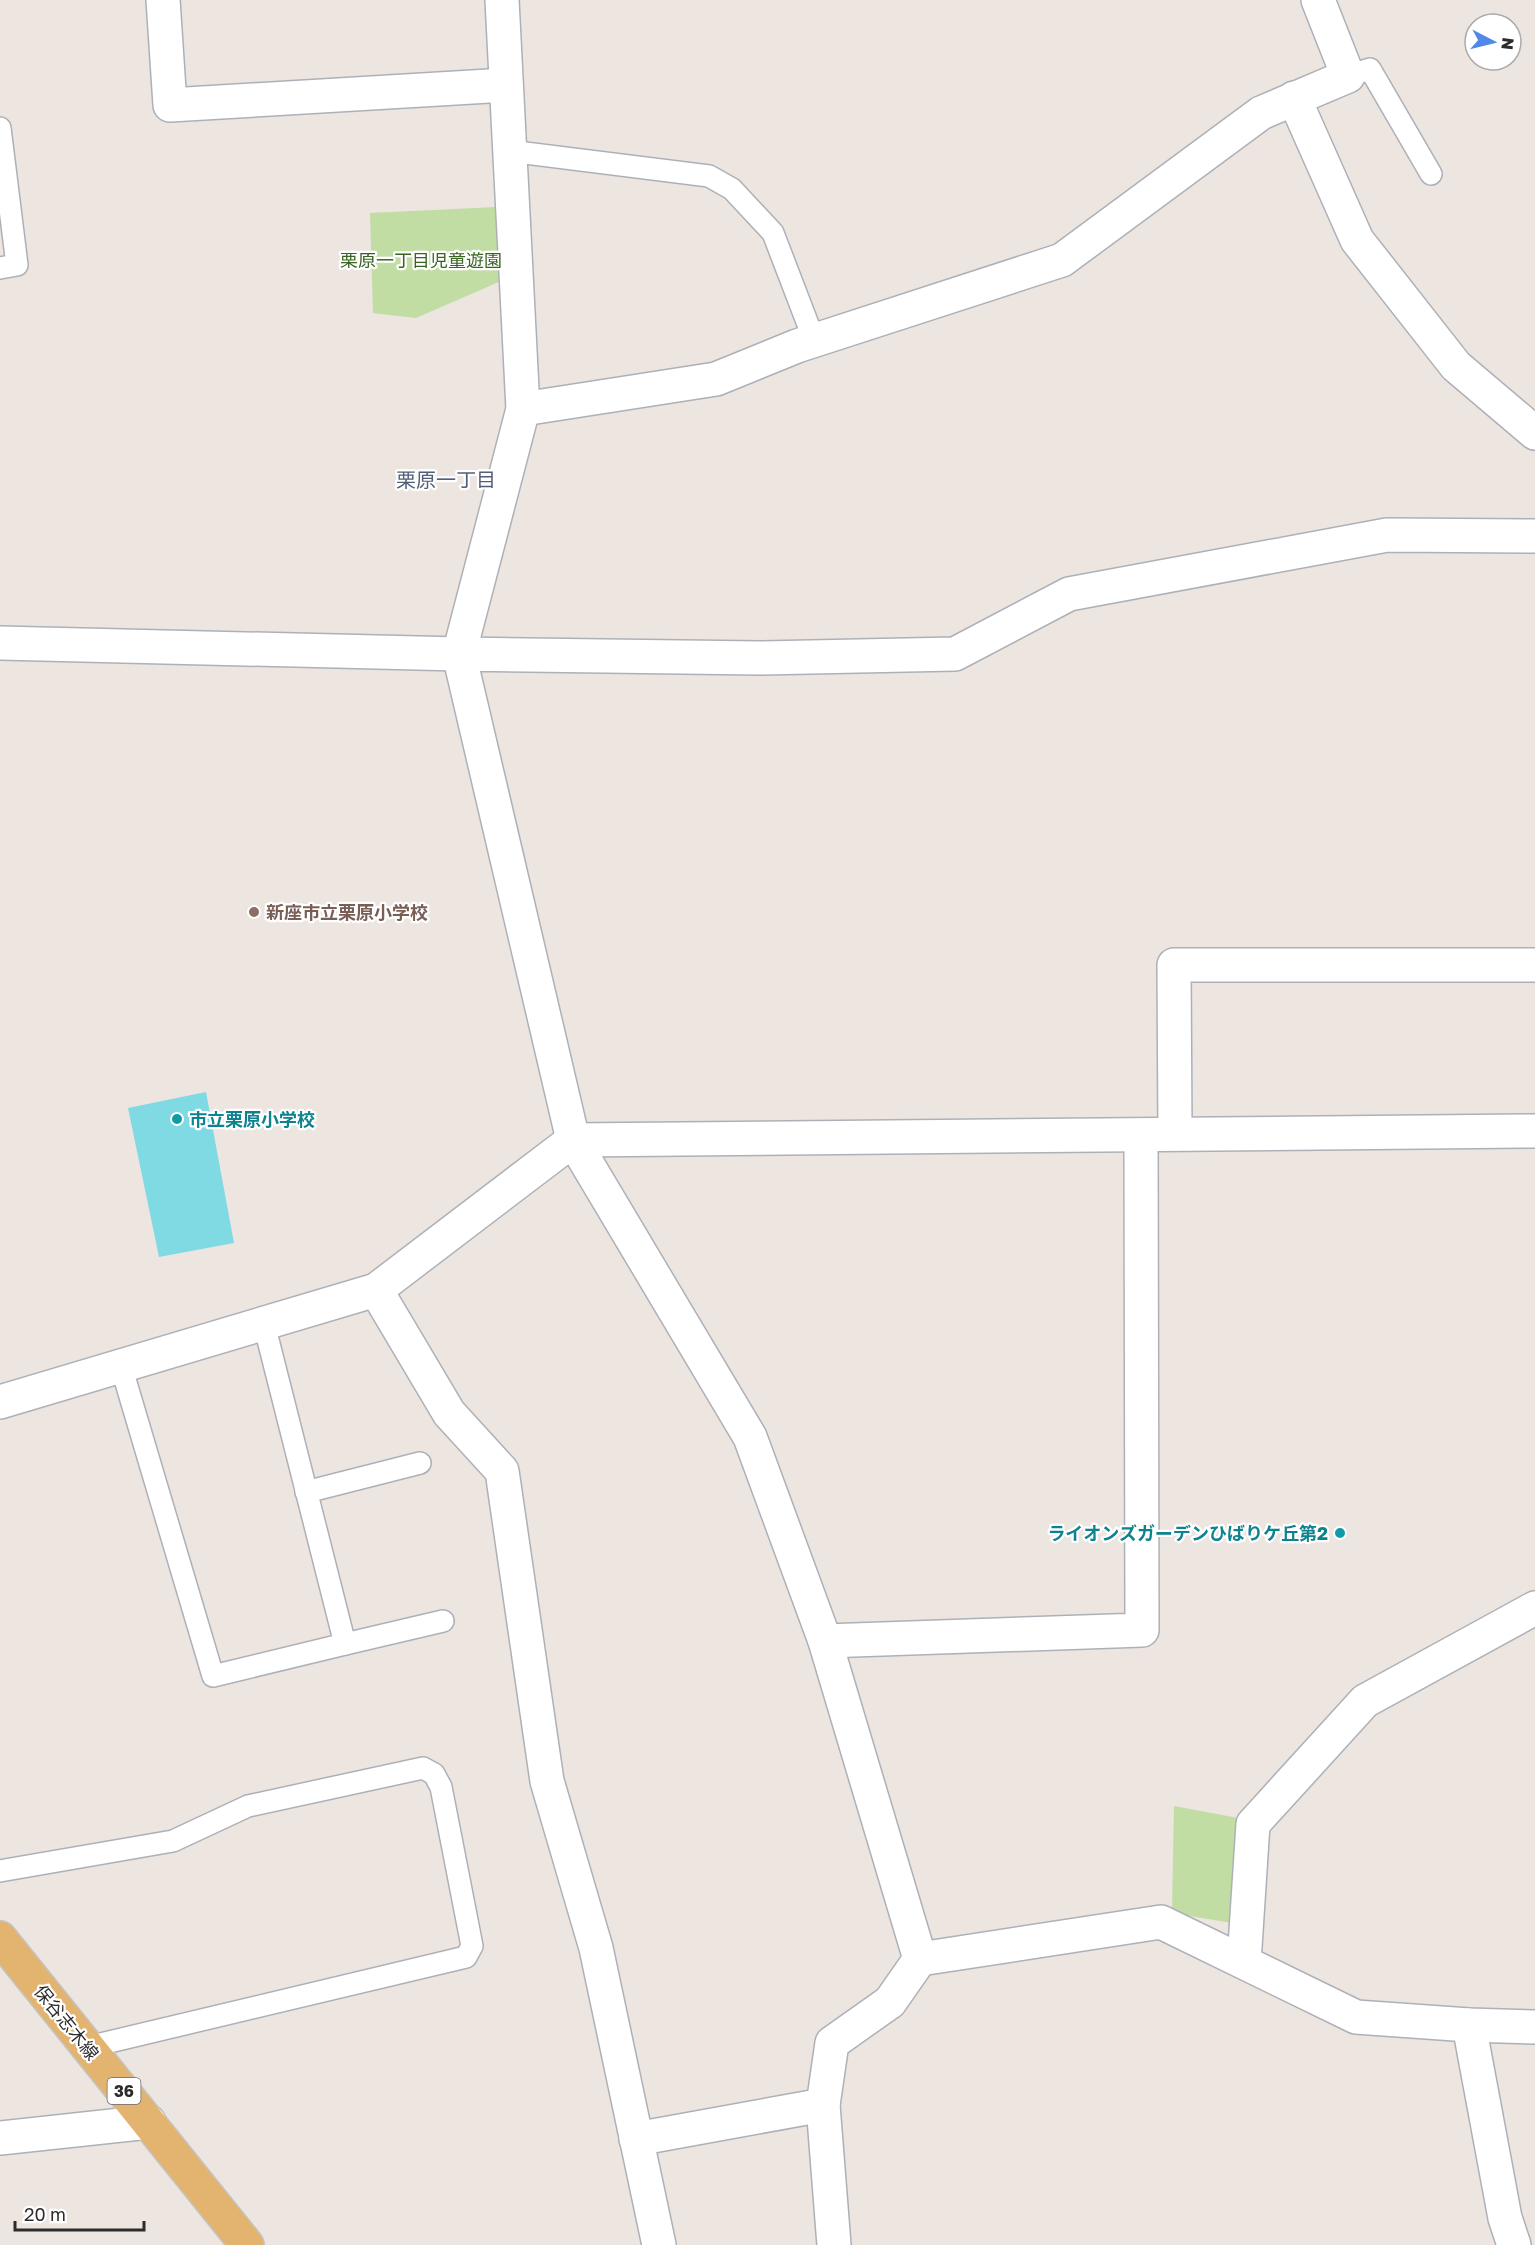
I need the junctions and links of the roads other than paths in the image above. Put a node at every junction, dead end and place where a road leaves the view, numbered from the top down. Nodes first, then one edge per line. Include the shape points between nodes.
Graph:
1 (163, 0) edge
2 (502, 0) edge
3 (1318, 0) edge
4 (1348, 76) junction
5 (506, 85) junction
6 (1294, 98) junction
7 (0, 128) edge
8 (509, 151) junction
9 (1431, 174) dead end
10 (0, 268) edge
11 (814, 340) junction
12 (523, 409) junction
13 (1535, 433) edge
14 (1535, 536) edge
15 (0, 643) edge
16 (459, 654) junction
17 (1535, 965) edge
18 (1535, 1131) edge
19 (1175, 1134) junction
20 (1141, 1135) junction
21 (573, 1140) junction
22 (376, 1290) junction
23 (264, 1324) junction
24 (121, 1366) junction
25 (0, 1402) edge
26 (420, 1463) dead end
27 (306, 1492) junction
28 (1535, 1608) edge
29 (443, 1621) dead end
30 (825, 1641) junction
31 (345, 1644) junction
32 (0, 1871) edge
33 (0, 1938) edge
34 (920, 1959) junction
35 (1244, 1962) junction
36 (1469, 2025) junction
37 (1535, 2027) edge
38 (88, 2047) junction
39 (823, 2105) junction
40 (149, 2122) junction
41 (0, 2138) edge
42 (636, 2139) junction
43 (247, 2245) edge
44 (659, 2245) edge
45 (834, 2245) edge
46 (1514, 2245) edge

1 - 5 street via 170,105
2 - 5 street
3 - 4 street
4 - 6 street
4 - 9 lane via 1370,69
5 - 8 street
6 - 11 street via 1261,113 1062,260
6 - 13 street via 1357,240 1456,366
7 - 10 lane via 17,265
8 - 11 lane via 709,176 732,189 773,233
8 - 12 street
11 - 12 street via 716,379
12 - 16 street
14 - 16 street via 1387,535 1069,594 955,654 759,658
15 - 16 street
16 - 21 street
17 - 19 street via 1174,965
18 - 19 street
19 - 20 street
20 - 21 street
20 - 30 street via 1142,1630
21 - 22 street
21 - 30 street via 750,1437
22 - 23 street
22 - 42 street via 449,1413 502,1470 547,1781 596,1948
23 - 24 street
23 - 27 lane
24 - 25 street
24 - 31 lane via 213,1676
26 - 27 lane
27 - 31 lane
28 - 35 street via 1365,1701 1253,1824
29 - 31 lane
30 - 34 street
32 - 38 lane via 173,1842 248,1806 423,1768 434,1774 441,1787 472,1946 466,1957
33 - 38 main road, 保谷志木線 / 36
34 - 35 street via 1161,1922
34 - 39 street via 890,2002 832,2043
35 - 36 street via 1356,2017
36 - 37 street
36 - 46 street via 1505,2218
38 - 40 main road, 保谷志木線 / 36
39 - 42 street
39 - 45 street
40 - 41 street
40 - 43 main road, 保谷志木線 / 36
42 - 44 street

